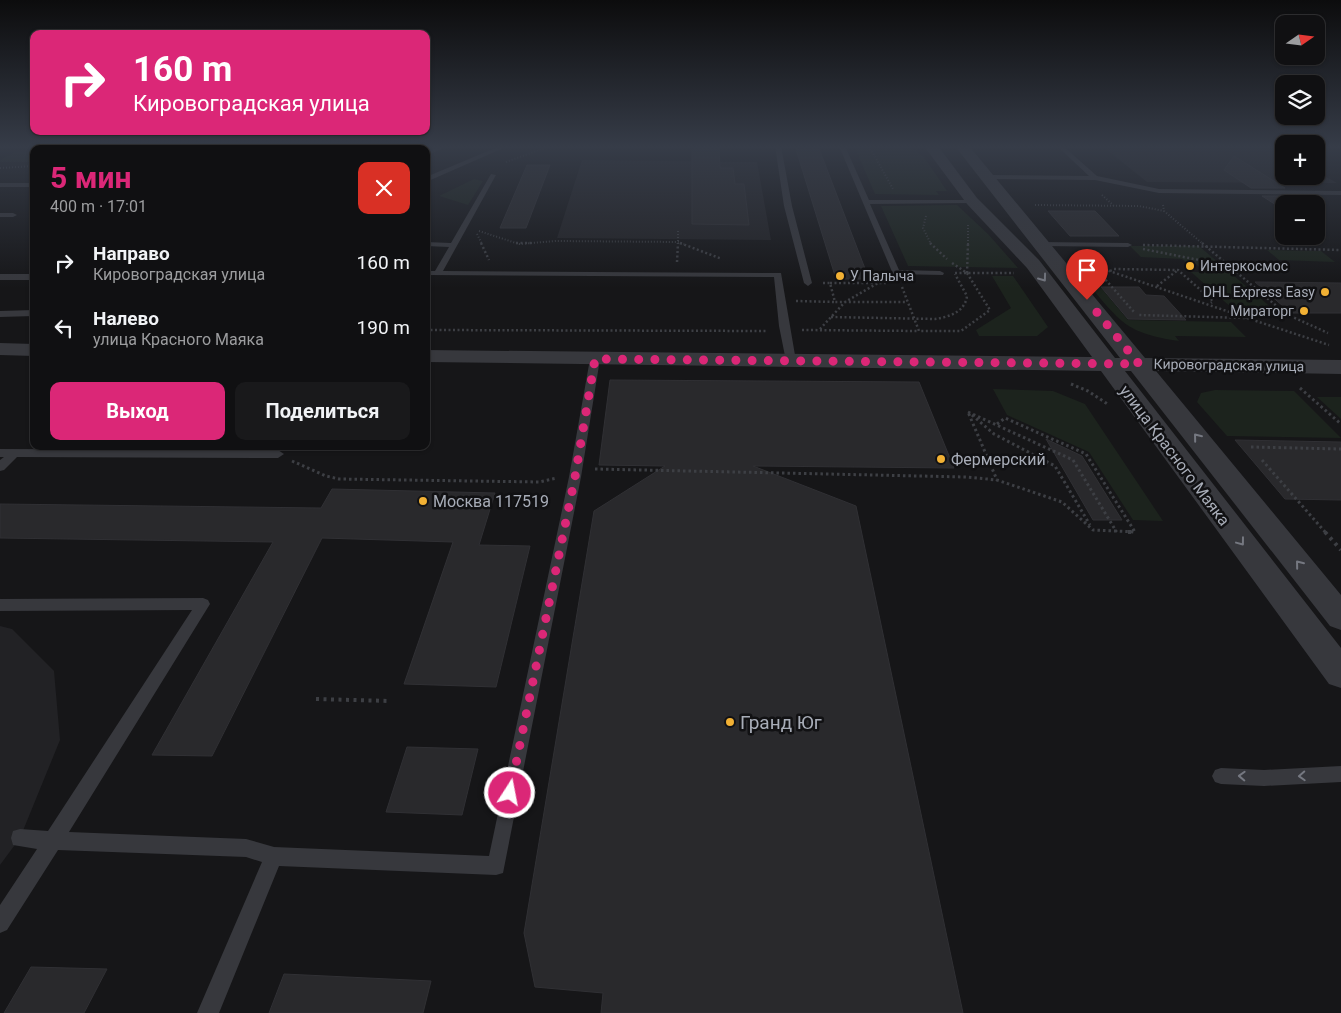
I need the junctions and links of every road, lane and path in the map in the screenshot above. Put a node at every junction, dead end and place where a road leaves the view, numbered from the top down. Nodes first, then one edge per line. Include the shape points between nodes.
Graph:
1 (482, 193) edge
2 (786, 193) edge
3 (862, 193) edge
4 (966, 193) edge
5 (1003, 193) edge
6 (1160, 193) edge
7 (972, 201) junction
8 (866, 202) junction
9 (1031, 205) dead end
10 (1164, 211) junction
11 (0, 215) edge
12 (13, 215) dead end
13 (678, 229) dead end
14 (678, 242) junction
15 (430, 244) edge
16 (1048, 244) junction
17 (453, 245) junction
18 (1125, 245) junction
19 (1205, 246) junction
20 (1341, 250) edge
21 (1230, 266) junction
22 (1251, 266) dead end
23 (1099, 267) junction
24 (1178, 270) junction
25 (1110, 271) junction
26 (896, 272) junction
27 (430, 273) edge
28 (438, 273) junction
29 (940, 273) joint
30 (954, 273) junction
31 (967, 273) junction
32 (1018, 273) dead end
33 (496, 274) junction
34 (676, 275) junction
35 (0, 277) edge
36 (30, 277) edge
37 (808, 282) joint
38 (878, 283) dead end
39 (1157, 286) junction
40 (781, 301) junction
41 (835, 302) junction
42 (845, 302) junction
43 (907, 302) junction
44 (1210, 304) junction
45 (1134, 312) dead end
46 (0, 314) edge
47 (30, 314) edge
48 (1286, 314) junction
49 (1137, 315) dead end
50 (1243, 315) junction
51 (831, 316) junction
52 (912, 318) junction
53 (1247, 318) junction
54 (820, 329) junction
55 (430, 330) edge
56 (785, 331) junction
57 (918, 331) junction
58 (1328, 333) dead end
59 (1330, 345) dead end
60 (0, 349) edge
61 (30, 350) edge
62 (430, 356) edge
63 (595, 359) junction
64 (791, 361) junction
65 (1107, 364) junction
66 (1139, 364) junction
67 (1341, 367) edge
68 (1062, 381) dead end
69 (1300, 388) dead end
70 (1116, 410) dead end
71 (968, 412) junction
72 (997, 424) junction
73 (1341, 424) edge
74 (1251, 447) dead end
75 (1341, 449) edge
76 (0, 453) edge
77 (14, 453) junction
78 (278, 454) joint
79 (1262, 460) dead end
80 (0, 467) edge
81 (599, 468) dead end
82 (563, 477) dead end
83 (997, 480) junction
84 (1092, 530) junction
85 (1116, 531) junction
86 (1341, 550) edge
87 (0, 606) edge
88 (1341, 617) edge
89 (1341, 674) edge
90 (316, 700) dead end
91 (390, 701) dead end
92 (1341, 774) edge
93 (1221, 776) dead end
94 (20, 838) dead end
95 (53, 841) junction
96 (274, 856) junction
97 (0, 923) edge
98 (208, 1013) edge

1 - 17 lane
2 - 37 lane
3 - 8 lane
4 - 7 street, улица Красного Маяка
5 - 16 street, улица Красного Маяка
6 - 10 path
7 - 8 lane
7 -> 65 street, улица Красного Маяка via 1033,264
8 - 26 lane
9 - 10 path via 1140,206
10 - 19 path
11 - 12 lane
13 - 14 path
14 - 33 path via 556,241 519,244 475,229
14 - 34 path
15 - 17 lane
16 - 18 lane
16 - 23 path via 1062,254
16 - 66 street, улица Красного Маяка
17 - 28 lane
18 - 19 path
18 - 21 path
19 - 20 path
19 - 21 path
21 - 22 path
21 - 48 path
23 - 25 path
23 - 45 path via 1096,269
24 - 25 path via 1114,268
24 - 39 path
24 - 44 path via 1213,301
25 - 39 path
26 - 29 lane
26 - 43 path
27 - 28 lane
28 - 33 lane
29 - 30 path
30 - 31 path
30 - 52 path via 967,296 965,303 952,316
31 - 32 path
31 - 57 path via 990,310 961,331
33 - 34 lane
34 - 40 lane via 778,275
35 - 36 lane
37 - 41 path via 830,283
38 - 42 path
39 - 44 path
40 - 41 path
40 - 56 lane
41 - 42 path
42 - 43 path
42 - 51 path
43 - 52 path
44 - 50 path
46 - 47 lane
48 - 50 path
48 - 58 path
49 - 53 path
50 - 53 path
51 - 52 path
51 - 54 path
52 - 57 path
53 - 59 path
54 - 56 path
54 - 57 path
55 - 56 path
56 - 64 lane
60 - 61 street
62 - 63 street, Кировоградская улица
63 - 64 street, Кировоградская улица
63 - 96 lane via 575,477 496,866
64 - 65 street, Кировоградская улица
65 - 66 street, Кировоградская улица
65 -> 89 street, улица Красного Маяка
66 - 67 street, Кировоградская улица
88 -> 66 street, улица Красного Маяка
68 - 70 path via 1088,391
69 - 73 path
71 - 72 path
71 - 83 path
71 - 84 path via 994,434 1055,466
72 - 85 path via 1073,460
72 - 85 path via 1005,418 1086,454 1136,532
74 - 75 path
76 - 77 lane
77 - 78 lane
77 - 80 lane
78 - 82 path via 339,479 539,482
79 - 86 path
81 - 83 path
83 - 84 path via 1062,502
84 - 85 path
87 - 95 lane via 203,604
90 - 91 path
92 -> 93 lane via 1264,778
94 - 95 lane
95 - 96 lane via 246,848
95 - 97 lane
96 - 98 lane

